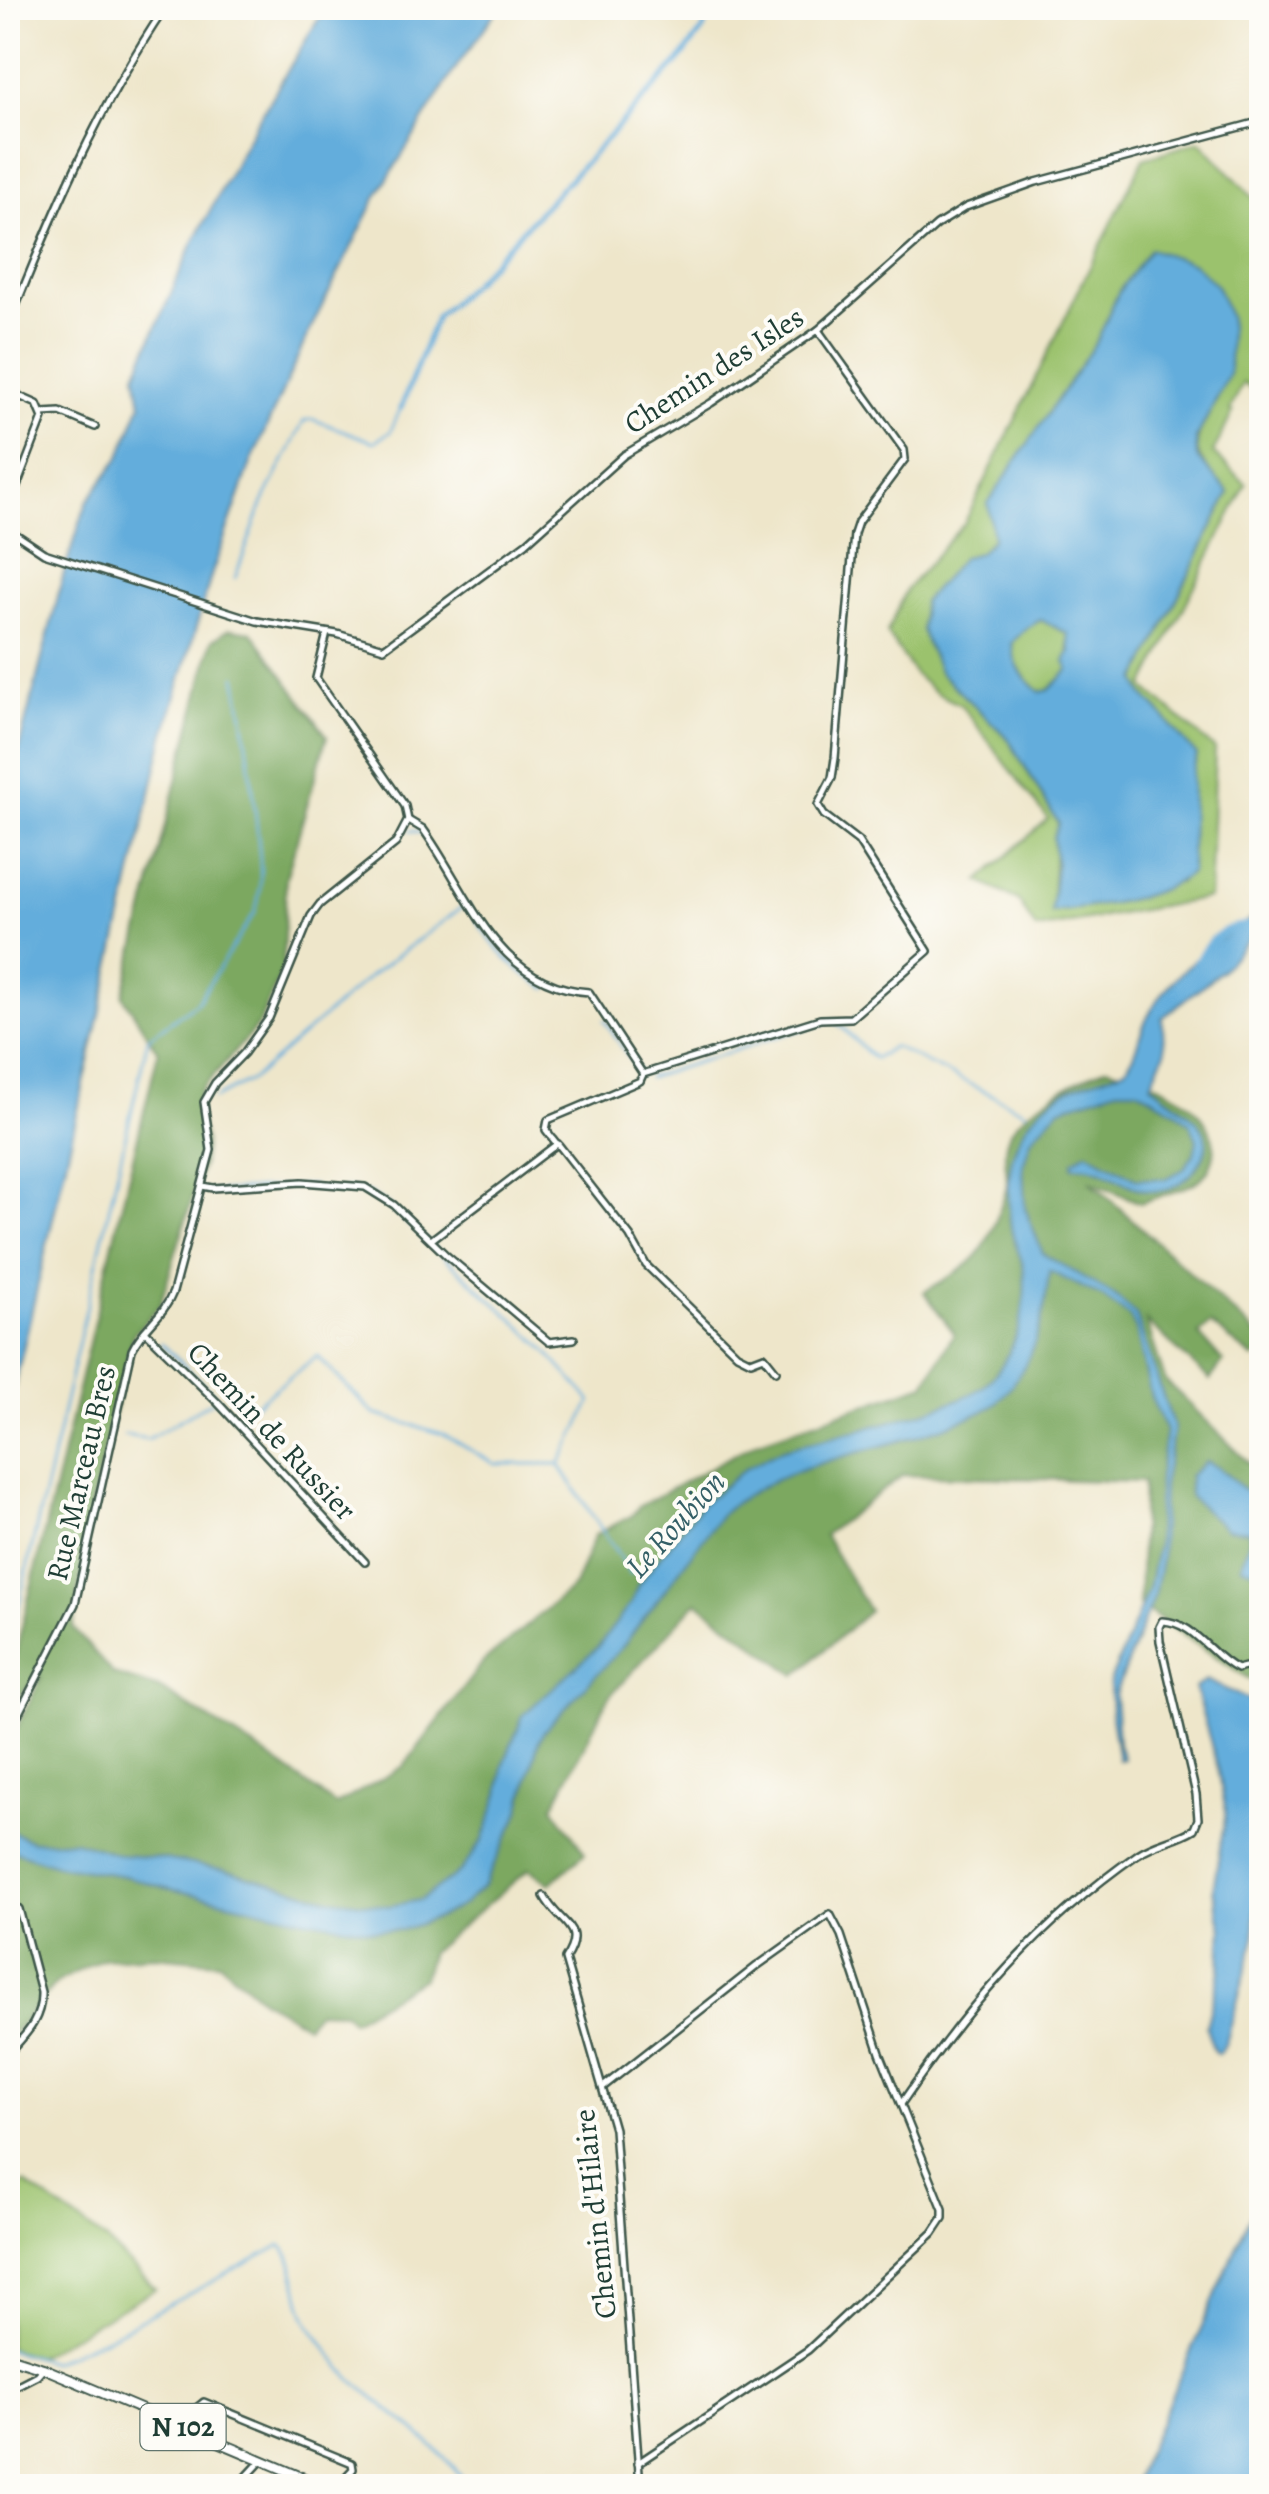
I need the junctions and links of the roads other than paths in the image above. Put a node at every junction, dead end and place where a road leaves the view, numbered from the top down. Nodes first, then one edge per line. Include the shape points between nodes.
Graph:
1 (165, 8) edge
2 (1262, 121) edge
3 (8, 326) edge
4 (818, 330) junction
5 (8, 381) edge
6 (43, 413) junction
7 (94, 427) dead end
8 (8, 509) edge
9 (8, 529) edge
10 (328, 632) junction
11 (408, 820) junction
12 (643, 1076) junction
13 (557, 1144) junction
14 (202, 1186) junction
15 (430, 1240) junction
16 (145, 1331) junction
17 (574, 1339) dead end
18 (776, 1371) dead end
19 (365, 1562) dead end
20 (1262, 1663) edge
21 (8, 1734) edge
22 (544, 1896) dead end
23 (8, 1898) edge
24 (8, 2054) edge
25 (603, 2087) junction
26 (900, 2104) junction
27 (8, 2357) edge
28 (30, 2363) junction
29 (42, 2368) junction
30 (22, 2382) junction
31 (8, 2390) edge
32 (176, 2424) junction
33 (262, 2460) junction
34 (638, 2463) junction
35 (238, 2486) edge
36 (323, 2486) edge
37 (338, 2486) edge
38 (640, 2486) edge

1 - 3 street via 124,70 73,170
2 - 4 street, Chemin des Isles via 966,207
4 - 10 street, Chemin des Isles via 624,455 526,543 395,642 373,647
4 - 12 street via 905,455 854,534 835,758 818,806 858,841 928,951 850,1018 820,1020
5 - 6 street
6 - 7 street via 60,412
6 - 8 street
9 - 10 street, Chemin des Isles via 44,553 256,621
10 - 11 street via 316,678 406,806
11 - 12 street via 436,847 507,957 544,982 589,992
11 - 14 street, Rue Marceau Bres via 396,843 310,916 269,1018 207,1094 212,1150
12 - 13 street via 548,1120 544,1126
13 - 15 street
13 - 18 street via 646,1264 737,1354 751,1361 764,1356
14 - 15 street via 364,1187
14 - 16 street, Rue Marceau Bres via 169,1303
15 - 17 street via 549,1342
16 - 19 street, Chemin de Russier
16 - 21 street, Rue Marceau Bres via 132,1350 75,1604
20 - 26 street via 1237,1669 1189,1630 1162,1621 1158,1627 1196,1794 1194,1828 1137,1854 1062,1911 980,1995
22 - 25 street, Chemin d'Hilaire via 574,1934 565,1959
23 - 24 street via 19,1908 42,2006
25 - 26 street via 830,1914
25 - 34 street, Chemin d'Hilaire via 618,2166
26 - 34 street via 943,2209 933,2233 800,2357
27 - 28 main road, N 102
28 - 29 main road, N 102
28 - 30 street
29 - 30 street
29 - 32 main road, N 102
30 - 31 street
32 - 33 main road, N 102
32 - 37 street via 204,2402 352,2463
33 - 35 street
33 - 36 main road, N 102
34 - 38 street, Chemin d'Hilaire

